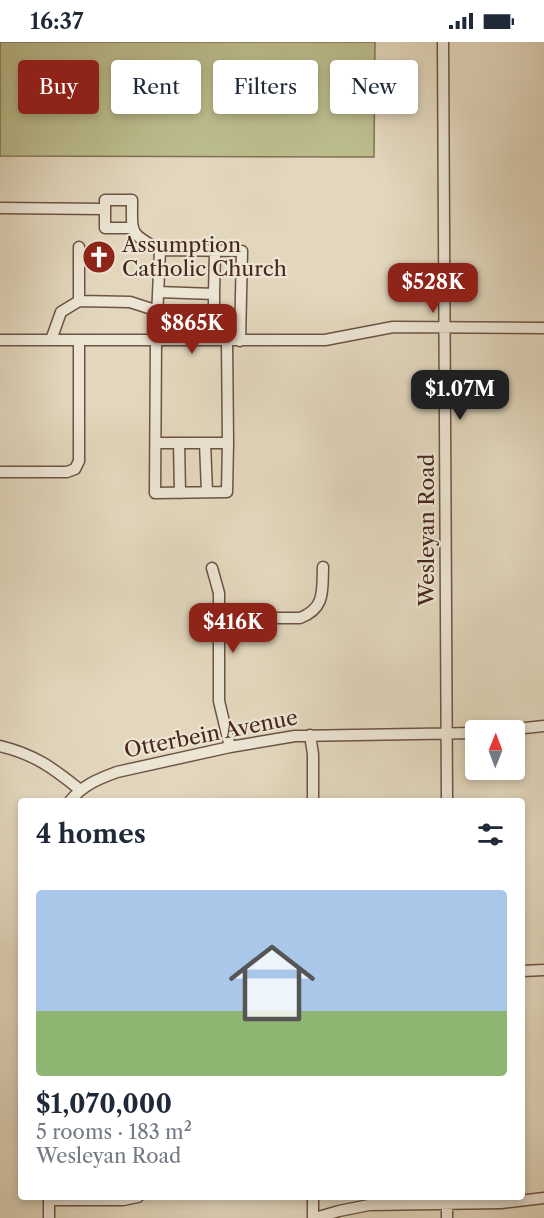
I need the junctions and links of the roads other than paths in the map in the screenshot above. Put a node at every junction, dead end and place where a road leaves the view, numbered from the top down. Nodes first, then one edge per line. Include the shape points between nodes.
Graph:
1 (443, 42) edge
2 (0, 208) edge
3 (105, 209) junction
4 (132, 228) junction
5 (79, 247) dead end
6 (160, 250) junction
7 (215, 251) junction
8 (159, 292) junction
9 (214, 294) junction
10 (79, 302) junction
11 (158, 311) junction
12 (214, 318) junction
13 (240, 318) junction
14 (544, 327) edge
15 (446, 328) junction
16 (0, 340) edge
17 (51, 340) junction
18 (79, 340) junction
19 (156, 340) junction
20 (214, 340) junction
21 (227, 340) junction
22 (240, 341) junction
23 (228, 442) junction
24 (156, 443) junction
25 (179, 443) junction
26 (205, 443) junction
27 (0, 472) edge
28 (207, 492) junction
29 (180, 493) junction
30 (323, 567) dead end
31 (212, 568) dead end
32 (219, 618) junction
33 (544, 726) edge
34 (525, 728) edge
35 (465, 733) edge
36 (446, 734) junction
37 (310, 735) junction
38 (0, 746) edge
39 (230, 747) junction
40 (80, 789) junction
41 (72, 798) edge
42 (313, 798) edge
43 (447, 798) edge
44 (544, 970) edge
45 (525, 971) edge
46 (544, 1198) edge
47 (49, 1200) edge
48 (313, 1200) edge
49 (447, 1201) edge
50 (49, 1218) edge
51 (314, 1218) edge
52 (447, 1218) edge

1 - 15 street, Wesleyan Road
2 - 3 street
3 - 4 street via 105,228
3 - 4 street via 105,200 132,200
4 - 6 street via 139,239
5 - 10 street
6 - 7 street
6 - 8 street
7 - 9 street
7 - 13 street via 242,251
8 - 9 street
8 - 11 street
9 - 12 street
10 - 11 street via 130,302
10 - 17 street via 61,312
11 - 19 street
12 - 13 street
12 - 20 street
13 - 22 street
14 - 15 street
15 - 22 street via 393,327 325,340
15 - 36 street, Wesleyan Road
16 - 17 street
17 - 18 street
18 - 19 street
18 - 27 street via 79,461 75,468 67,472
19 - 20 street
19 - 24 street
20 - 21 street
21 - 22 street
21 - 23 street
23 - 26 street
23 - 28 street via 227,492
24 - 25 street
24 - 29 street via 155,493
25 - 26 street
25 - 29 street
26 - 28 street
28 - 29 street
30 - 32 street via 321,598 305,616
31 - 32 street via 218,585
32 - 39 street via 219,694
33 - 34 street
35 - 36 street, Otterbein Avenue
36 - 37 street, Otterbein Avenue
36 - 43 street, Wesleyan Road
37 - 39 street, Otterbein Avenue
37 - 42 street
38 - 40 street via 44,762
39 - 40 street, Otterbein Avenue via 117,772
40 - 41 street, Otterbein Avenue
44 - 45 street
46 - 49 street via 501,1203
47 - 50 street
48 - 51 street
49 - 51 street via 359,1206
49 - 52 street

